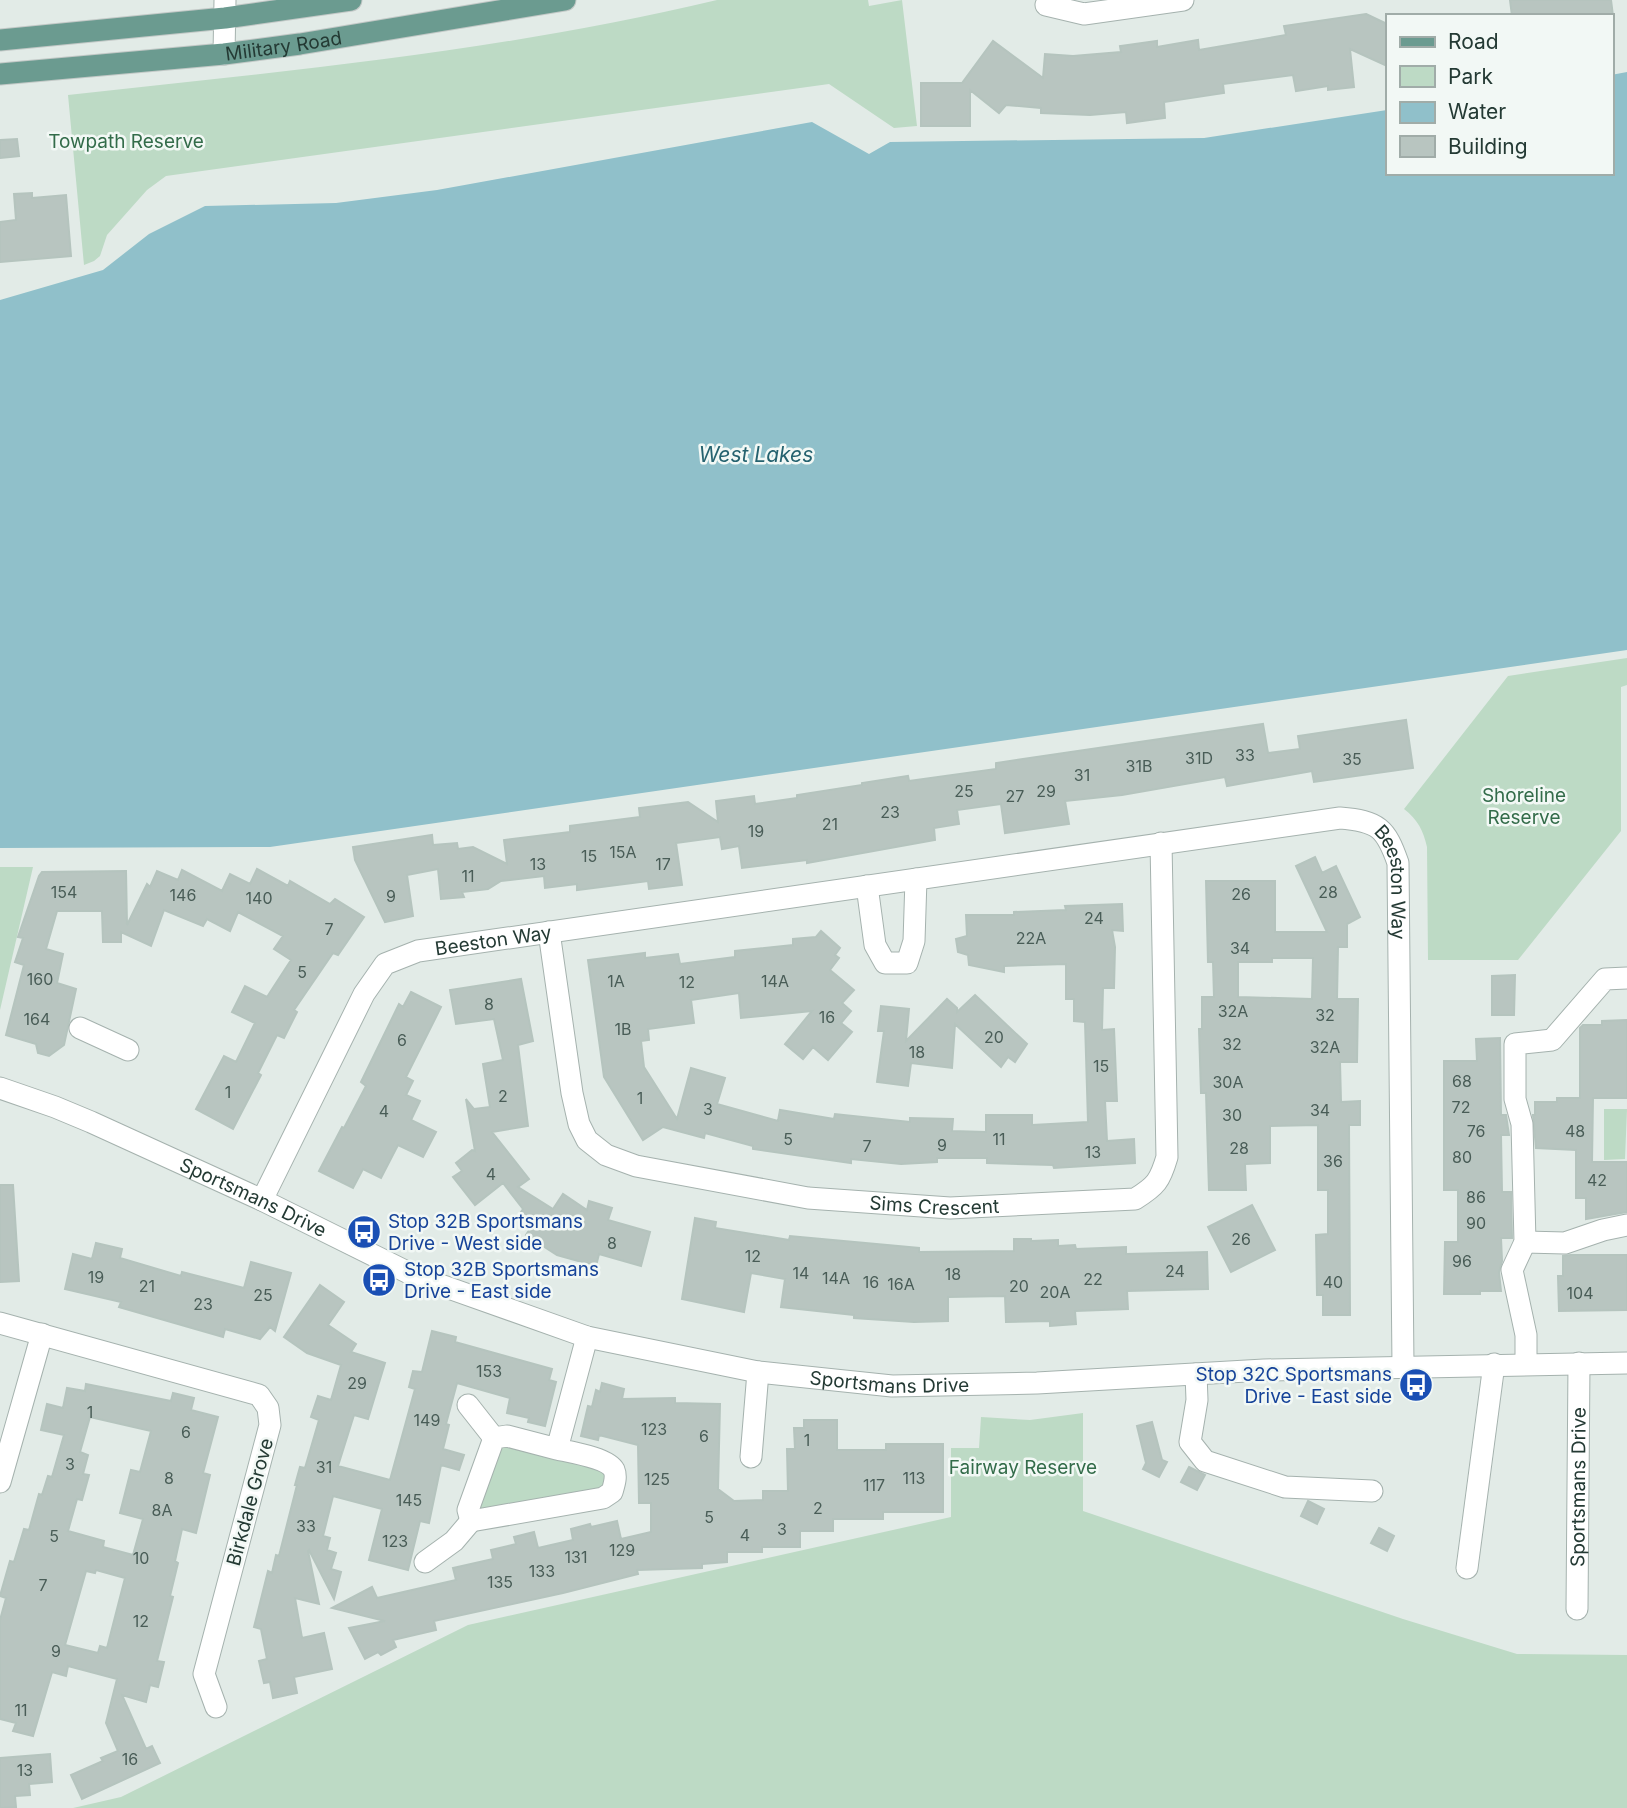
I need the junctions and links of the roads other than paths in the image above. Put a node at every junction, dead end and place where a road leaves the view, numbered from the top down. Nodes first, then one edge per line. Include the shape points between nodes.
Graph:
1 (351, 0) edge
2 (565, 0) edge
3 (1183, 0) edge
4 (1046, 5) dead end
5 (225, 9) edge
6 (0, 40) edge
7 (224, 54) junction
8 (0, 74) edge
9 (1161, 843) junction
10 (916, 879) junction
11 (867, 886) junction
12 (549, 932) junction
13 (1627, 978) edge
14 (80, 1028) dead end
15 (128, 1050) dead end
16 (0, 1088) edge
17 (262, 1200) junction
18 (1627, 1225) edge
19 (1525, 1242) junction
20 (0, 1322) edge
21 (42, 1334) junction
22 (587, 1337) junction
23 (1526, 1363) junction
24 (1579, 1363) junction
25 (1627, 1363) edge
26 (1494, 1364) junction
27 (1403, 1366) junction
28 (758, 1372) junction
29 (1196, 1374) junction
30 (468, 1405) dead end
31 (494, 1438) junction
32 (557, 1449) junction
33 (751, 1457) dead end
34 (0, 1482) edge
35 (1372, 1491) dead end
36 (471, 1521) junction
37 (425, 1562) dead end
38 (1467, 1568) dead end
39 (1577, 1609) dead end
40 (216, 1707) dead end

1 - 5 main road, Military Road
2 - 7 main road, Military Road
3 - 4 street via 1084,14
5 - 6 main road, Military Road
5 - 7 street
7 - 8 main road, Military Road
9 - 10 street, Beeston Way
9 - 12 street, Sims Crescent via 1167,1157 1155,1187 1135,1199 950,1208 808,1198 636,1166 606,1155 587,1140 579,1124
9 - 27 street, Beeston Way via 1340,818 1374,823 1389,838 1399,874
10 - 11 street, Beeston Way
10 - 11 street via 914,941 906,963 885,963 875,945
11 - 12 street, Beeston Way
12 - 17 street, Beeston Way via 418,951 385,964 364,994
13 - 19 street via 1605,979 1552,1040 1515,1044
14 - 15 street
16 - 17 street, Sportsmans Drive via 55,1107
17 - 22 street, Sportsmans Drive via 415,1276
18 - 19 street via 1565,1243
19 - 23 street via 1512,1270 1527,1335
20 - 21 street, Birkdale Grove
21 - 34 street
21 - 40 street, Birkdale Grove via 259,1395 268,1408 270,1425 204,1674
22 - 28 street, Sportsmans Drive
22 - 32 street
23 - 24 street, Sportsmans Drive
23 - 26 street, Sportsmans Drive
24 - 25 street, Sportsmans Drive
24 - 39 street, Sportsmans Drive
26 - 27 street, Sportsmans Drive
26 - 38 street
27 - 29 street, Sportsmans Drive
28 - 29 street, Sportsmans Drive via 892,1386 1037,1384
28 - 33 street
29 - 35 street via 1190,1442 1205,1461 1285,1487
30 - 31 street
31 - 32 street via 507,1436
31 - 36 street via 468,1510
32 - 36 street via 608,1462 614,1471 612,1492 603,1498
36 - 37 street via 454,1541

